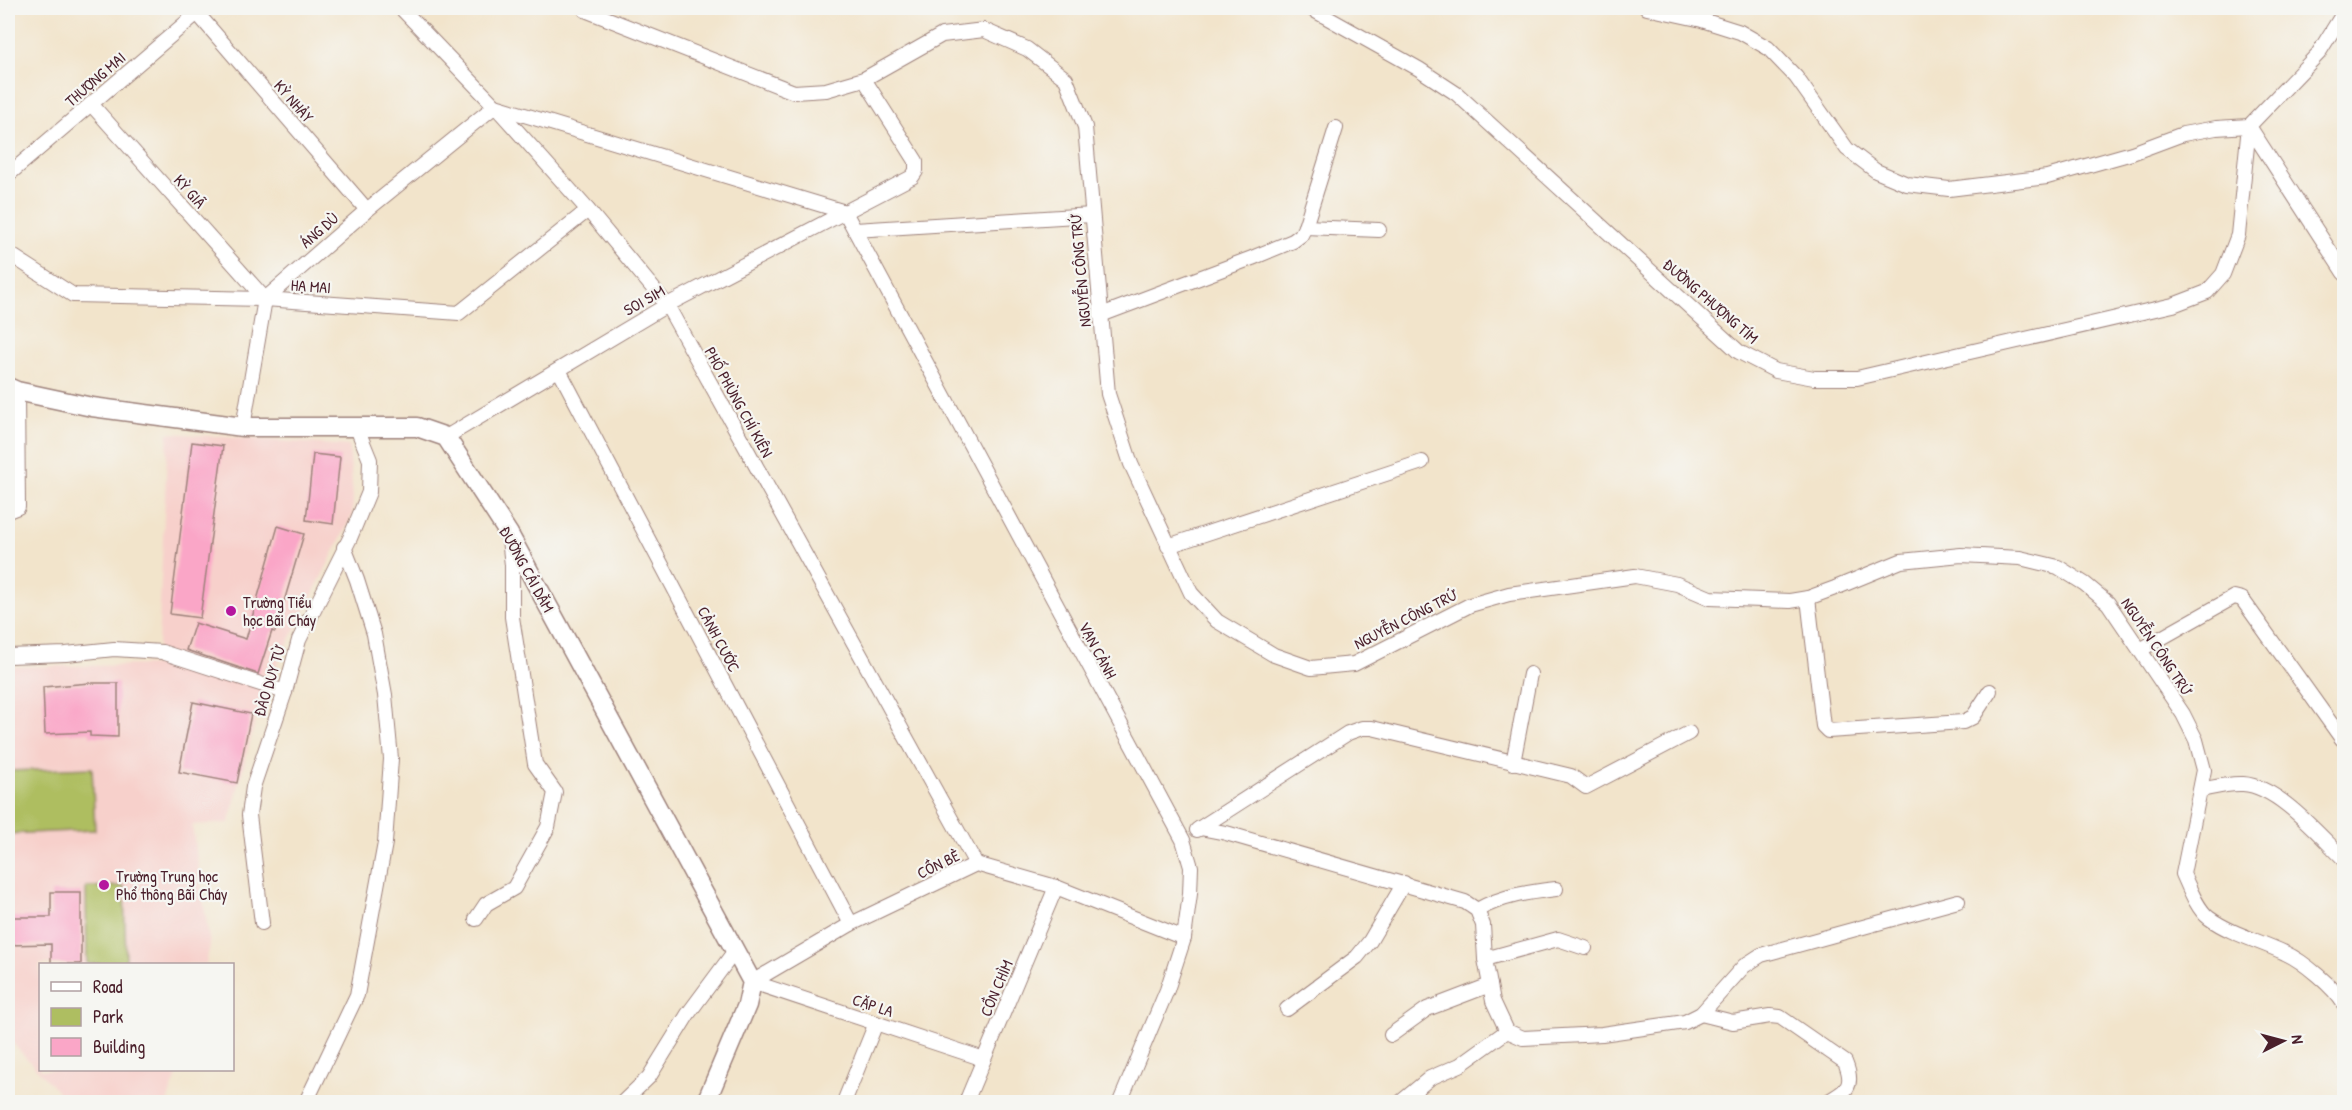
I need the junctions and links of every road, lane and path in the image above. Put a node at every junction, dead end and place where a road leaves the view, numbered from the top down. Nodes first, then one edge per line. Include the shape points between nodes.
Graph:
1 (402, 8) edge
2 (584, 8) edge
3 (1310, 8) edge
4 (1647, 8) edge
5 (200, 10) edge
6 (2344, 12) edge
7 (864, 79) junction
8 (91, 104) junction
9 (495, 106) junction
10 (2248, 126) junction
11 (1336, 128) dead end
12 (8, 175) edge
13 (367, 210) junction
14 (588, 210) junction
15 (845, 212) junction
16 (1092, 215) junction
17 (1305, 227) junction
18 (855, 230) junction
19 (1379, 230) dead end
20 (8, 253) edge
21 (2344, 273) edge
22 (265, 299) junction
23 (667, 305) junction
24 (1101, 315) junction
25 (559, 370) junction
26 (12, 389) edge
27 (243, 427) junction
28 (357, 428) junction
29 (446, 437) junction
30 (1422, 462) dead end
31 (8, 511) edge
32 (509, 534) junction
33 (1168, 546) junction
34 (344, 547) junction
35 (1808, 598) junction
36 (2140, 650) junction
37 (8, 656) edge
38 (1530, 674) dead end
39 (1990, 691) dead end
40 (285, 692) junction
41 (1689, 733) dead end
42 (2342, 739) dead end
43 (1513, 764) junction
44 (2201, 790) junction
45 (1200, 828) junction
46 (1183, 840) junction
47 (2344, 858) edge
48 (976, 864) junction
49 (1404, 884) junction
50 (1056, 887) junction
51 (1556, 889) dead end
52 (1958, 902) dead end
53 (1477, 910) junction
54 (476, 919) dead end
55 (262, 923) dead end
56 (851, 924) junction
57 (1184, 938) junction
58 (1585, 948) dead end
59 (734, 952) junction
60 (1485, 959) junction
61 (752, 982) junction
62 (1490, 986) junction
63 (2344, 1004) edge
64 (1287, 1009) dead end
65 (1701, 1014) junction
66 (876, 1023) junction
67 (1508, 1031) junction
68 (1391, 1035) dead end
69 (984, 1059) junction
70 (306, 1102) edge
71 (623, 1102) edge
72 (705, 1102) edge
73 (844, 1102) edge
74 (966, 1102) edge
75 (1120, 1102) edge
76 (1401, 1102) edge
77 (1827, 1102) edge

1 - 9 street, PHỐ PHÙNG CHÍ KIÊN
2 - 7 street, NGUYỄN CÔNG TRỨ via 794,92 826,90
3 - 10 street, ĐƯỜNG PHƯỢNG TÍM via 1457,94 1739,352 1776,371 1814,378 1857,378 2174,305 2207,292 2223,274 2238,235
4 - 10 street via 1740,32 1768,48 1796,77 1847,149 1876,171 1907,184 1949,189 2048,177 2183,134
5 - 8 street, THƯỢNG MAI
5 - 13 street, KỲ NHẢY
6 - 10 street via 2318,54
7 - 15 street, SOI SIM via 916,161 916,171 912,177
7 - 16 street, NGUYỄN CÔNG TRỨ via 942,35 984,30 1027,49 1066,79 1085,127
8 - 12 street, THƯỢNG MAI
8 - 22 street, KỲ GIÃ
9 - 13 street, ÁNG DÙ
9 - 14 street, PHỐ PHÙNG CHÍ KIÊN
9 - 15 street
10 - 21 street
11 - 17 street
13 - 22 street, ÁNG DÙ
14 - 22 street, HẠ MAI via 459,314
14 - 23 street, PHỐ PHÙNG CHÍ KIÊN
15 - 18 street
15 - 23 street, SOI SIM
16 - 18 street
16 - 24 street, NGUYỄN CÔNG TRỨ
17 - 19 street
17 - 24 street via 1293,241
18 - 46 street, VẠN CẢNH
20 - 22 street, HẠ MAI via 73,295
22 - 27 street
23 - 25 street, SOI SIM
23 - 48 street, PHỐ PHÙNG CHÍ KIÊN
24 - 33 street, NGUYỄN CÔNG TRỨ via 1108,394 1131,464
25 - 29 street, SOI SIM
25 - 56 street, CẢNH CƯỚC
26 - 27 street via 93,407
26 - 31 street via 18,507
27 - 28 street
28 - 29 street via 417,427
28 - 34 street, ĐÀO DUY TỪ via 370,460 369,492
29 - 32 street, ĐƯỜNG CÁI DĂM
30 - 33 street
32 - 54 street via 512,616 535,764 555,792 548,827 514,888 486,904
32 - 59 street, ĐƯỜNG CÁI DĂM
33 - 35 street, NGUYỄN CÔNG TRỨ via 1191,593 1217,621 1274,655 1311,668 1354,664 1470,605 1509,594 1635,576 1677,584 1710,598
34 - 40 street, ĐÀO DUY TỪ via 299,640
34 - 70 street via 374,634 391,759 385,843 357,995
35 - 36 street, NGUYỄN CÔNG TRỨ via 1900,561 1960,555 2020,558 2058,567 2085,584 2108,603
35 - 39 street via 1823,726 1828,731 1963,722 1972,717
36 - 42 street via 2234,597 2242,599
36 - 44 street, NGUYỄN CÔNG TRỨ via 2196,740 2204,770
37 - 40 street via 114,649 162,652
38 - 43 street
40 - 55 street, ĐÀO DUY TỪ via 253,788 249,815
41 - 43 street via 1588,787 1571,776
43 - 45 street via 1362,728 1348,733
44 - 47 street via 2245,784 2265,791 2283,802
44 - 63 street, NGUYỄN CÔNG TRỨ via 2183,874 2207,917 2288,954
45 - 46 street
45 - 49 street
46 - 57 street, VẠN CẢNH via 1191,867
48 - 50 street, CỒN BÈ
48 - 56 street, CỒN BÈ
49 - 53 street via 1465,902
49 - 64 street via 1357,957
50 - 57 street, CỒN BÈ
50 - 69 street, CỒN CHÌM
51 - 53 street via 1518,894
52 - 65 street via 1761,955 1744,966
53 - 60 street via 1483,926
56 - 61 street, CỒN BÈ
57 - 75 street, VẠN CẢNH via 1167,990
58 - 60 street via 1558,939
59 - 61 street, ĐƯỜNG CÁI DĂM
59 - 71 street via 688,1014 649,1077
60 - 62 street
61 - 66 street, CẶP LA
61 - 72 street via 747,1005
62 - 67 street
62 - 68 street via 1427,1009
65 - 67 street via 1685,1022 1602,1034 1523,1038
65 - 77 street via 1733,1022 1770,1016 1786,1020 1845,1062 1850,1082 1846,1091
66 - 69 street, CẶP LA
66 - 73 street
67 - 76 street via 1460,1065 1430,1078
69 - 74 street, CỒN CHÌM

